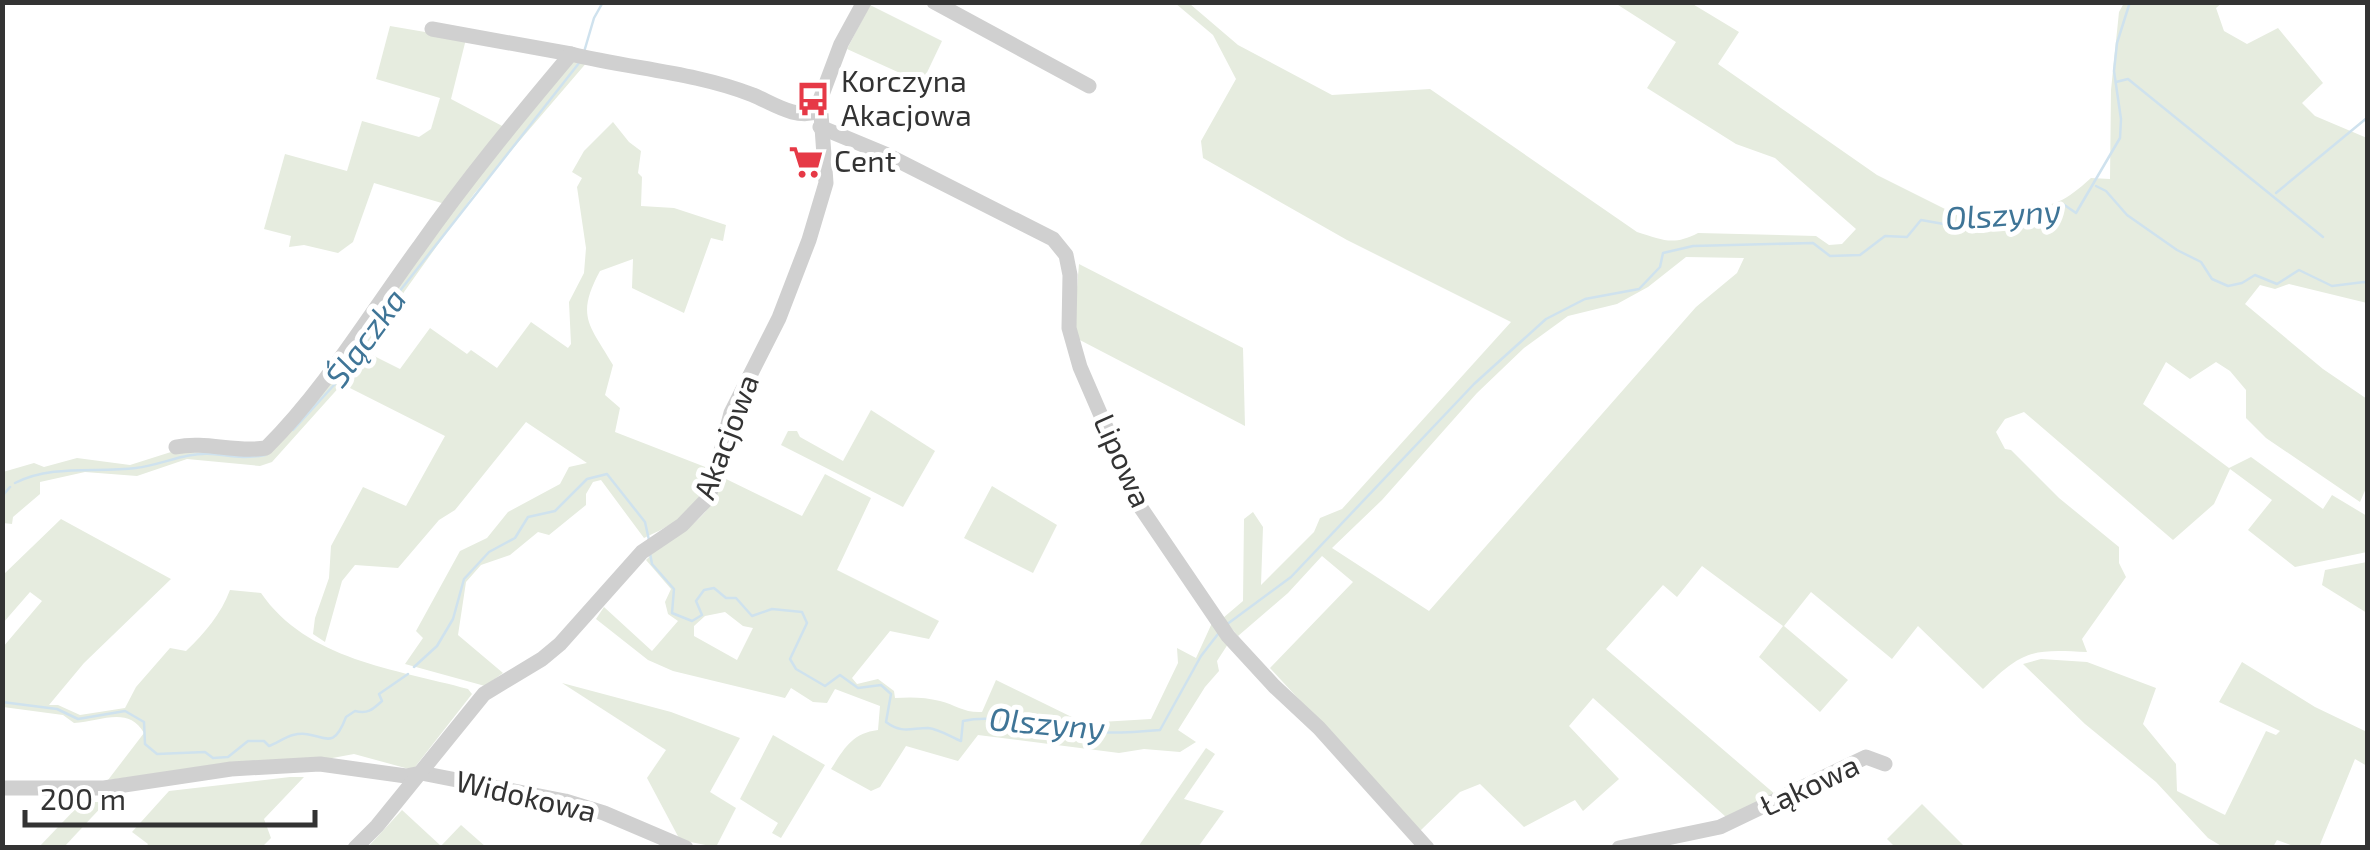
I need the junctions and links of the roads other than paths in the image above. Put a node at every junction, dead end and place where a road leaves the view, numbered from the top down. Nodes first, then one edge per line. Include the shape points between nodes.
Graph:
1 (864, 2) edge
2 (934, 2) edge
3 (432, 29) dead end
4 (571, 54) junction
5 (1089, 86) dead end
6 (819, 119) junction
7 (176, 447) dead end
8 (1885, 764) dead end
9 (421, 773) junction
10 (2, 788) edge
11 (355, 848) edge
12 (686, 848) edge
13 (1426, 848) edge
14 (1619, 848) edge

1 - 6 street, Akacjowa via 824,84
2 - 5 street
3 - 4 street, Lipowa
4 - 6 street, Lipowa via 711,80
4 - 7 street via 476,169 328,378 266,448
6 - 9 street, Akacjowa via 827,168 820,206 786,301 731,413 715,484 698,511 648,547 560,644 484,694
6 - 13 street, Lipowa via 1054,239 1066,255 1069,328 1080,367 1141,508 1228,636
8 - 14 street, Łąkowa via 1866,757 1720,826
9 - 10 street, Widokowa via 320,764 104,788
9 - 11 street, Akacjowa
9 - 12 street, Widokowa via 566,801

